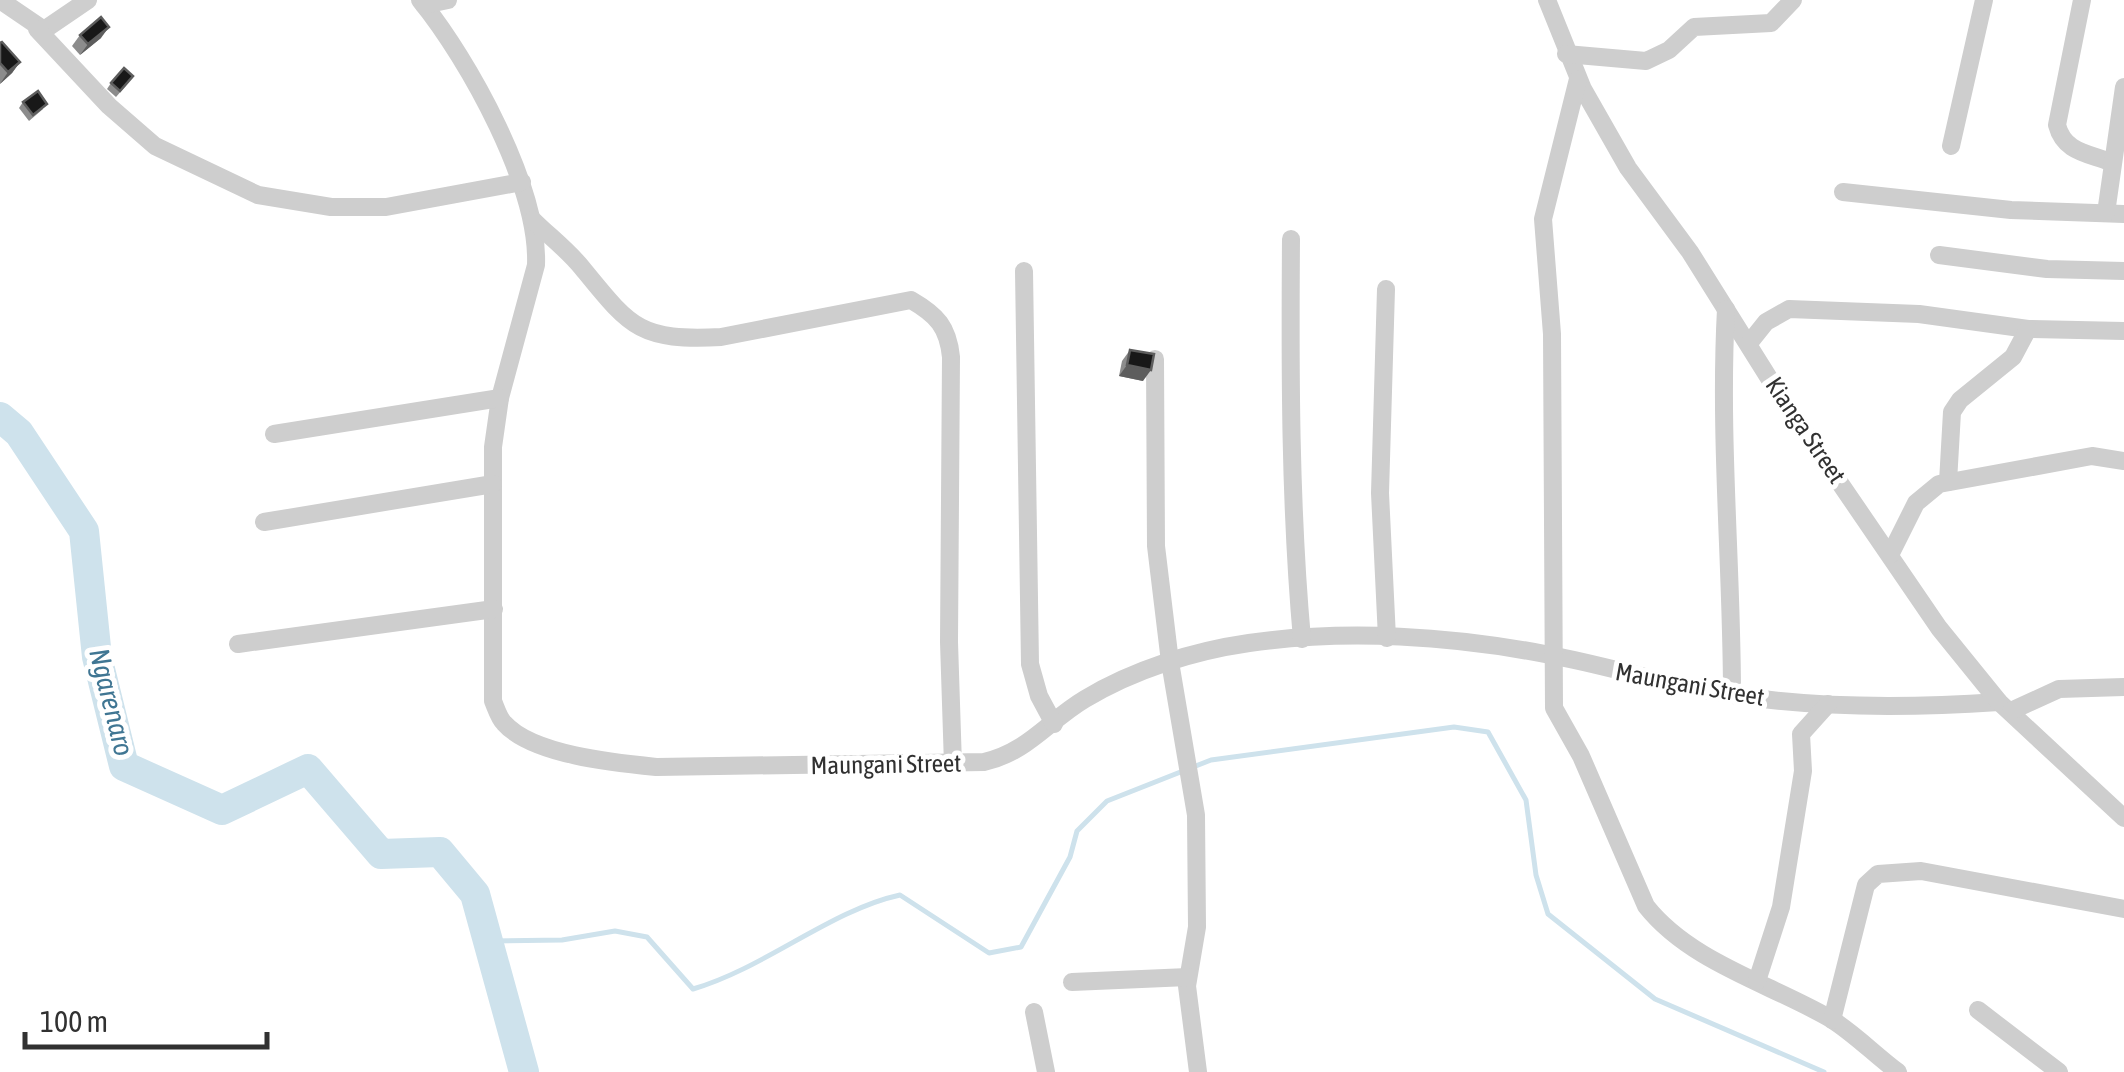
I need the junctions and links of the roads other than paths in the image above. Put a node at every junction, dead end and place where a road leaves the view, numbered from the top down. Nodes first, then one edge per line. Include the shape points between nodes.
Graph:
1 (0, 0) edge
2 (88, 0) edge
3 (448, 0) edge
4 (1547, 0) edge
5 (1794, 0) edge
6 (1984, 0) edge
7 (2082, 0) edge
8 (422, 2) edge
9 (37, 29) junction
10 (1566, 54) junction
11 (1578, 79) junction
12 (2124, 87) edge
13 (1952, 146) dead end
14 (2110, 162) junction
15 (522, 182) junction
16 (1843, 192) dead end
17 (2115, 214) edge
18 (532, 219) junction
19 (1291, 239) dead end
20 (1939, 255) dead end
21 (1024, 271) dead end
22 (2124, 271) edge
23 (1386, 289) dead end
24 (1726, 308) junction
25 (2028, 329) junction
26 (2124, 332) edge
27 (1750, 342) junction
28 (1154, 358) edge
29 (500, 398) junction
30 (274, 434) dead end
31 (2124, 461) edge
32 (1948, 482) junction
33 (493, 484) junction
34 (264, 522) dead end
35 (1890, 555) junction
36 (494, 609) junction
37 (1302, 638) junction
38 (1388, 638) junction
39 (238, 644) dead end
40 (1553, 655) junction
41 (1170, 662) junction
42 (2124, 687) edge
43 (1732, 695) junction
44 (1828, 704) junction
45 (2005, 706) junction
46 (1054, 724) junction
47 (953, 764) junction
48 (2124, 818) edge
49 (2124, 909) edge
50 (1188, 977) junction
51 (1757, 981) junction
52 (1072, 982) dead end
53 (1978, 1010) dead end
54 (1034, 1012) dead end
55 (1832, 1020) junction
56 (1046, 1072) edge
57 (1198, 1072) edge
58 (1898, 1072) edge
59 (2059, 1072) edge

1 - 9 street
2 - 9 street via 50,29
3 - 8 street
4 - 10 street, Kianga Street
5 - 10 street via 1770,23 1694,27 1646,60
6 - 13 street
7 - 14 street via 2057,125 2061,140 2076,151
8 - 15 street, Maungani Street via 457,53
9 - 15 street via 156,146 258,196 386,207
10 - 11 street, Kianga Street
11 - 24 street, Kianga Street via 1628,168
11 - 40 street via 1543,219 1552,334
12 - 14 street
14 - 17 street
15 - 18 street, Maungani Street
16 - 17 street
18 - 29 street, Maungani Street via 536,265
18 - 47 street via 621,316 650,332 721,336 912,300 935,314 949,335 951,357
19 - 37 street via 1292,481
20 - 22 street via 2064,271
21 - 46 street via 1030,664
23 - 38 street via 1380,494
24 - 27 street, Kianga Street
24 - 43 street via 1722,455
25 - 26 street
25 - 27 street via 1919,314 1789,309
25 - 32 street via 2013,357 1952,412
27 - 35 street, Kianga Street
28 - 41 street via 1156,546
29 - 30 street
29 - 33 street, Maungani Street
31 - 32 street via 2092,456
32 - 35 street via 1928,489 1916,503
33 - 34 street
33 - 36 street, Maungani Street
35 - 45 street, Kianga Street via 1938,628
36 - 39 street
36 - 47 street, Maungani Street via 493,702 504,724 543,744 657,767
37 - 38 street, Maungani Street
37 - 41 street, Maungani Street via 1213,649
38 - 40 street, Maungani Street
40 - 43 street, Maungani Street
40 - 51 street via 1554,708 1646,906 1674,934
41 - 46 street, Maungani Street via 1111,684
41 - 50 street via 1196,814 1197,927
42 - 45 street via 2059,688
43 - 44 street, Maungani Street
44 - 45 street, Maungani Street
44 - 51 street via 1802,734 1803,771 1781,907
45 - 48 street, Kianga Street
46 - 47 street, Maungani Street via 1010,756
49 - 55 street via 1920,872 1878,874 1866,885
50 - 52 street
50 - 57 street
51 - 55 street
53 - 59 street
54 - 56 street
55 - 58 street

